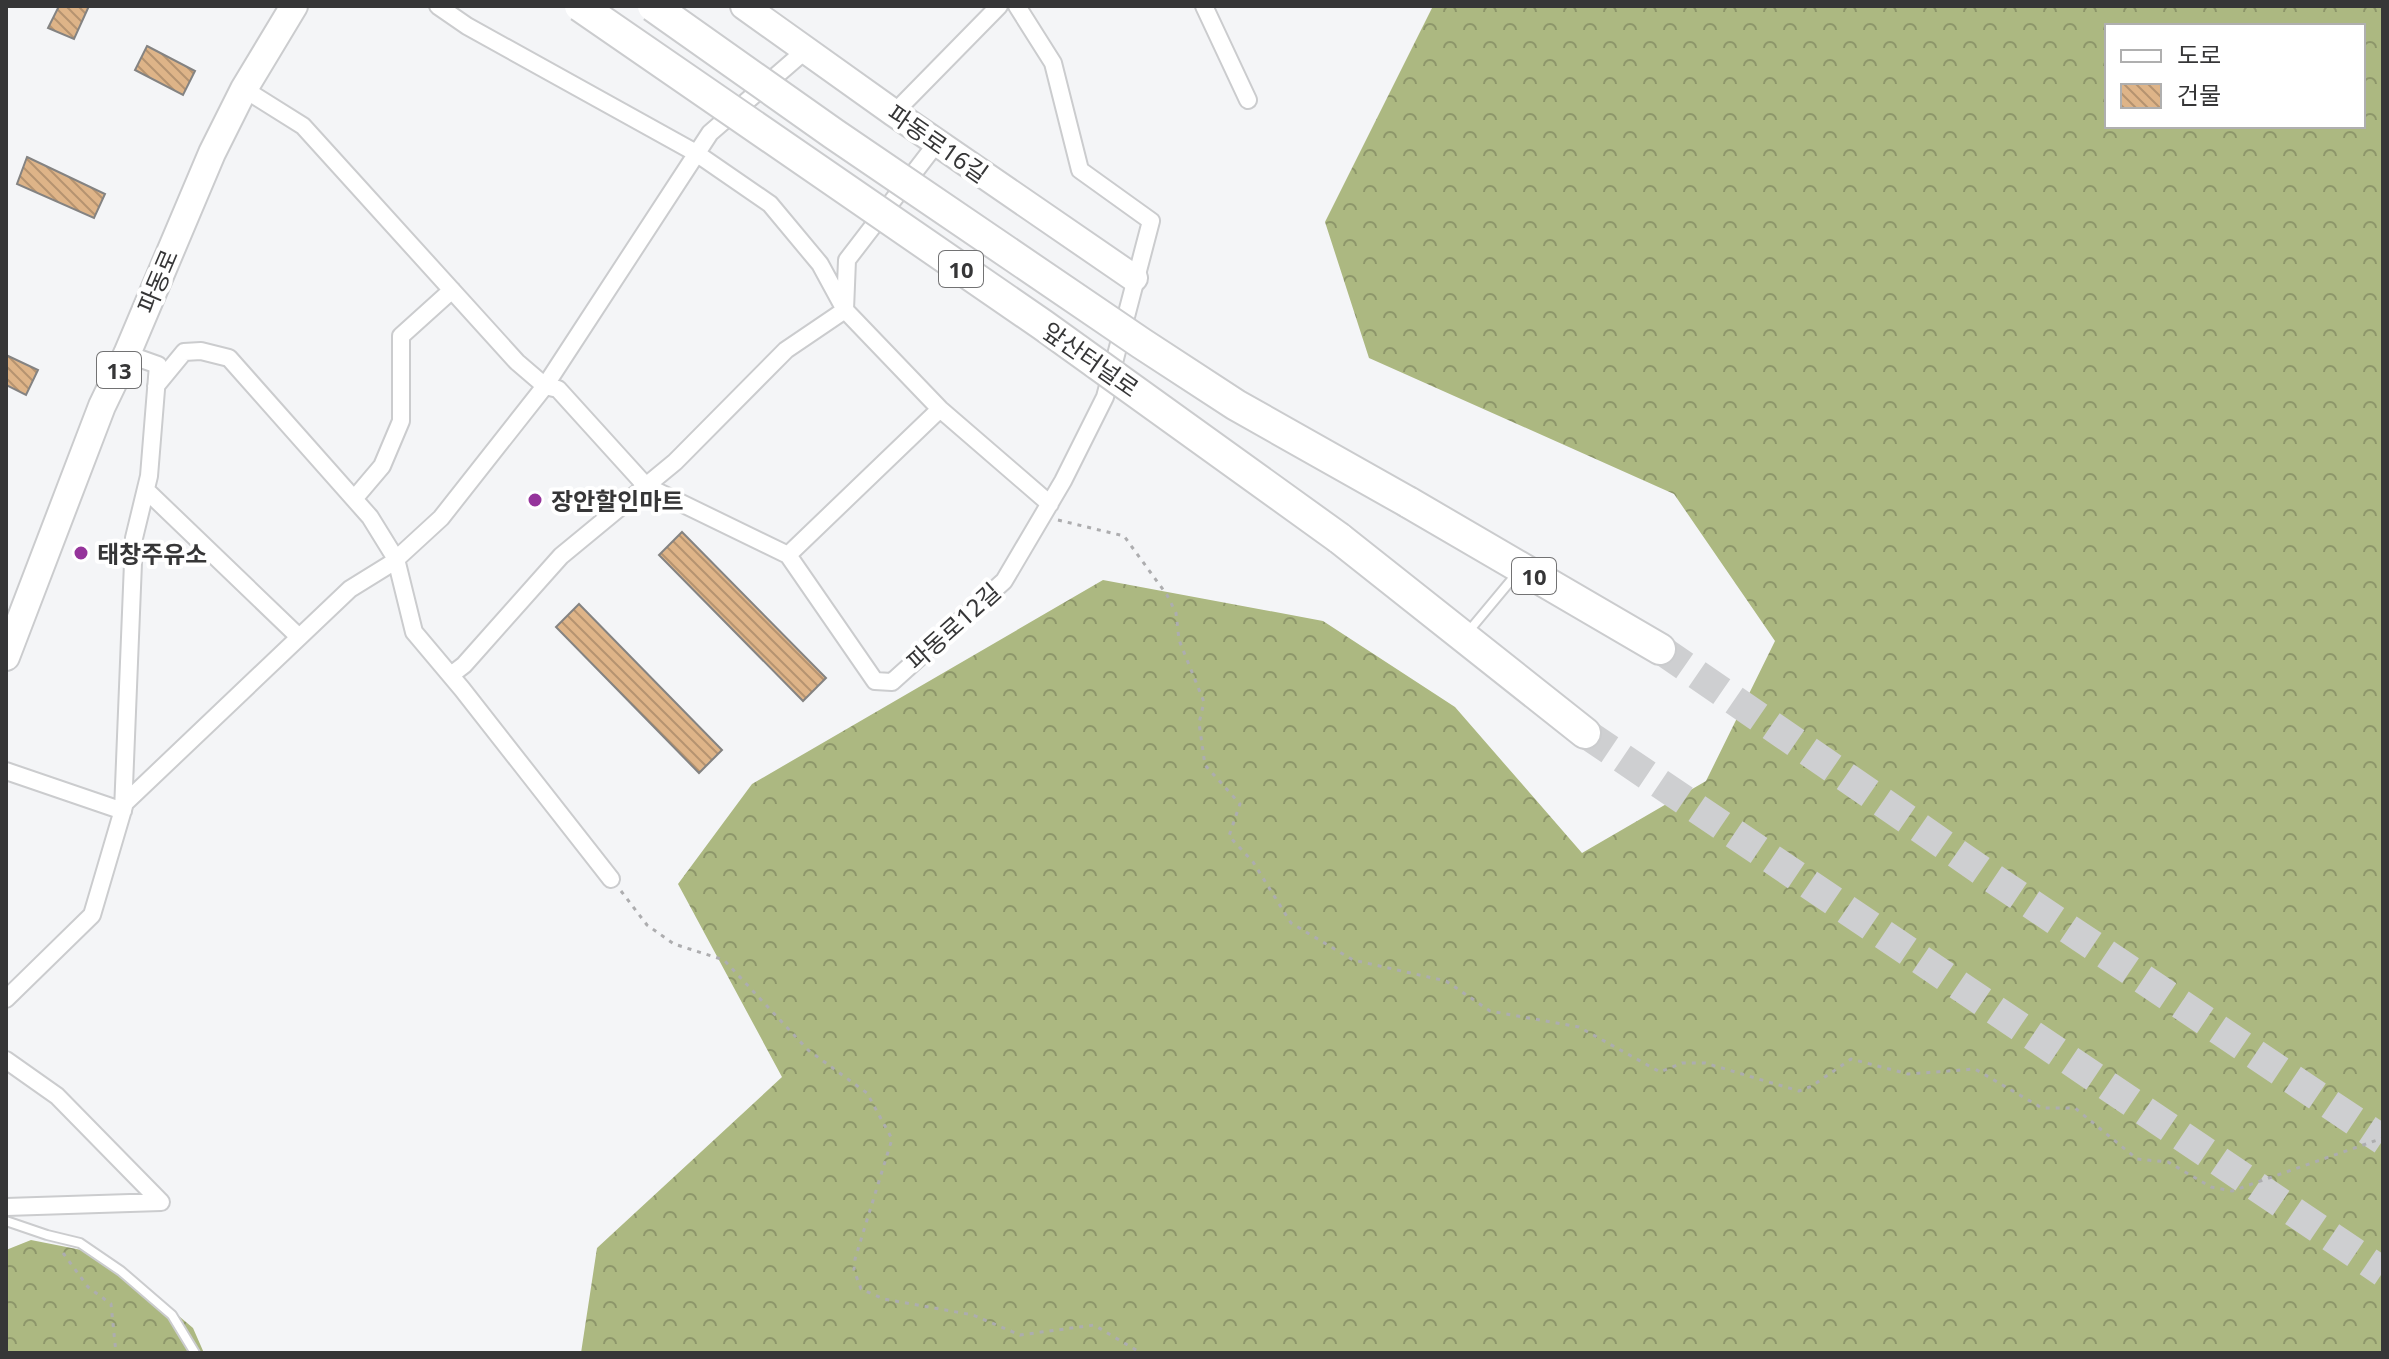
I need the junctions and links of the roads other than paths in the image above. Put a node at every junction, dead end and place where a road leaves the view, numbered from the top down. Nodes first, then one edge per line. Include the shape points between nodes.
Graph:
1 (294, 6) edge
2 (438, 6) edge
3 (580, 6) edge
4 (653, 6) edge
5 (744, 6) edge
6 (999, 6) edge
7 (1017, 6) edge
8 (1204, 6) edge
9 (807, 49) junction
10 (244, 89) junction
11 (1248, 100) dead end
12 (894, 113) junction
13 (696, 153) junction
14 (1134, 278) junction
15 (452, 290) junction
16 (845, 310) junction
17 (127, 354) junction
18 (156, 386) junction
19 (545, 386) junction
20 (940, 409) junction
21 (646, 486) junction
22 (146, 490) junction
23 (354, 499) junction
24 (1047, 509) junction
25 (788, 555) junction
26 (396, 559) junction
27 (1521, 568) junction
28 (299, 637) junction
29 (1464, 637) junction
30 (1660, 649) tunnel mouth
31 (6, 657) edge
32 (451, 675) junction
33 (1585, 733) tunnel mouth
34 (6, 771) edge
35 (123, 811) junction
36 (611, 879) road end
37 (6, 999) edge
38 (6, 1060) edge
39 (6, 1207) edge
40 (6, 1221) edge
41 (195, 1353) edge

1 - 10 main road, 파동로 / 13
2 - 13 street
3 - 29 highway, 앞산터널로 / 10, bridge via 1043,325 1339,538
4 - 27 highway, 앞산터널로 / 10, bridge via 1236,405
5 - 9 main road
6 - 12 street
7 - 14 street, 파동로12길 via 1053,63 1080,170 1151,221
8 - 11 street
9 - 12 street
9 - 13 street via 710,133
10 - 15 street, 파동로12길 via 303,126
10 - 17 main road, 파동로 / 13
12 - 14 main road, 파동로16길
12 - 16 street via 936,144 847,260
13 - 16 street via 770,204 820,264
13 - 19 street
14 - 24 street, 파동로12길 via 1105,397
15 - 19 street, 파동로12길
15 - 23 street via 401,336 401,421 382,466
16 - 20 street
16 - 21 street via 786,350
17 - 18 street via 158,365
17 - 31 main road, 파동로 / 13
18 - 22 street
18 - 23 street via 184,352 229,358
19 - 21 street, 파동로12길 via 558,389
19 - 26 street via 441,518
20 - 24 street
20 - 25 street
21 - 25 street, 파동로12길
21 - 32 street via 561,556
22 - 28 street
22 - 35 street via 134,538
23 - 26 street
24 - 25 street, 파동로12길 via 1004,581 892,682 875,681
26 - 28 street via 350,589
26 - 32 street via 414,632
27 - 29 lane
27 - 30 highway, 앞산터널로 / 10
28 - 35 street via 125,803
29 - 33 highway, 앞산터널로 / 10
32 - 36 street
34 - 35 street
35 - 37 street via 92,915
38 - 39 street via 57,1096 161,1202
40 - 41 lane via 80,1243 121,1271 172,1315

